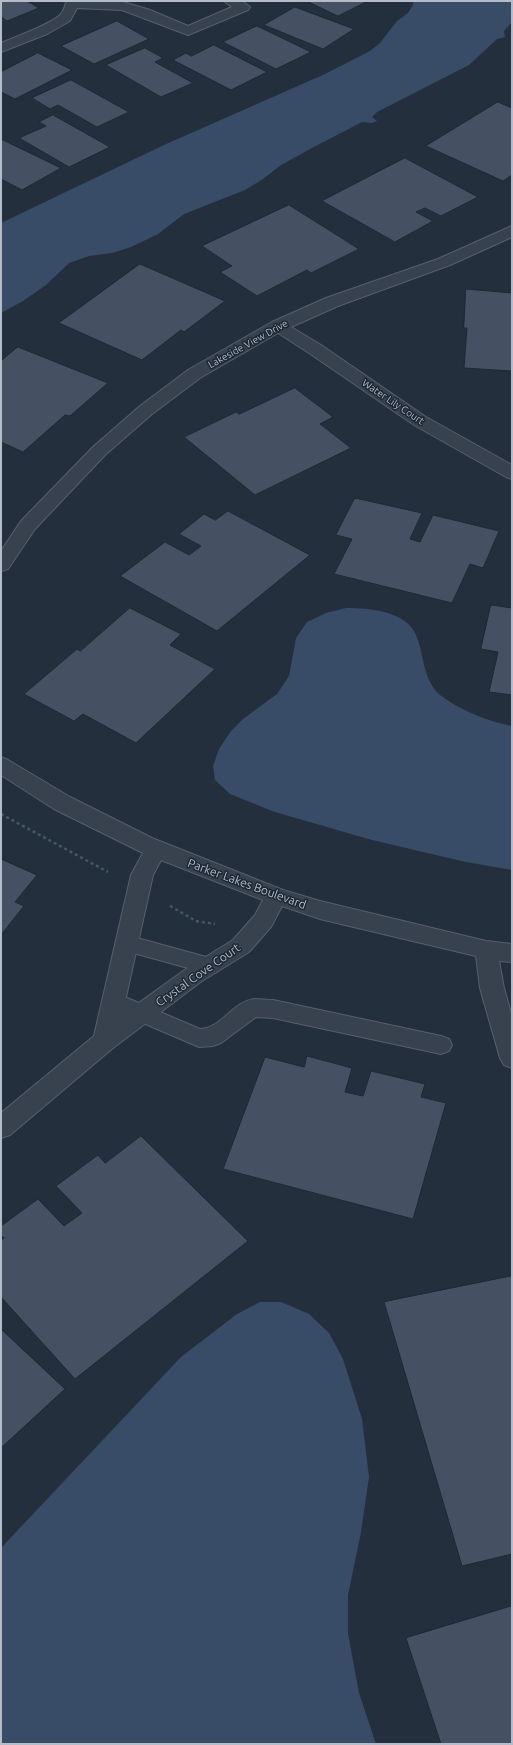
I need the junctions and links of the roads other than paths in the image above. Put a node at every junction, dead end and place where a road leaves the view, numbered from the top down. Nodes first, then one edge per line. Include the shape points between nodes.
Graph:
1 (232, 1) edge
2 (73, 2) edge
3 (1, 48) edge
4 (512, 231) edge
5 (278, 326) junction
6 (512, 473) edge
7 (28, 525) junction
8 (1, 539) edge
9 (1, 565) edge
10 (1, 765) edge
11 (156, 849) junction
12 (276, 896) junction
13 (126, 943) junction
14 (486, 950) junction
15 (512, 953) edge
16 (210, 966) junction
17 (113, 1001) junction
18 (142, 1014) junction
19 (105, 1041) junction
20 (441, 1045) dead end
21 (512, 1058) edge
22 (1, 1128) edge

1 - 2 street via 243,7 188,31 123,6
2 - 3 street via 65,18 42,31
4 - 5 street, Lakeside View Drive via 444,262 332,302
5 - 6 street, Water Lily Court via 420,421
5 - 7 street, Lakeside View Drive via 194,374 146,410 99,451
7 - 8 street, Lakeside View Drive
7 - 9 street, Lakeside View Drive
10 - 11 street, Parker Lakes Boulevard via 62,803
11 - 12 street, Parker Lakes Boulevard
11 - 13 street via 142,875
12 - 14 street, Parker Lakes Boulevard via 320,910
12 - 16 street, Crystal Cove Court via 263,921 241,946
13 - 16 lane
13 - 17 street
14 - 15 street, Parker Lakes Boulevard
14 - 21 street via 492,988
16 - 18 street, Crystal Cove Court
17 - 18 lane
17 - 19 street
18 - 19 street, Crystal Cove Court
18 - 20 lane via 199,1038 213,1037 254,1008 273,1009
19 - 22 street, Crystal Cove Court

